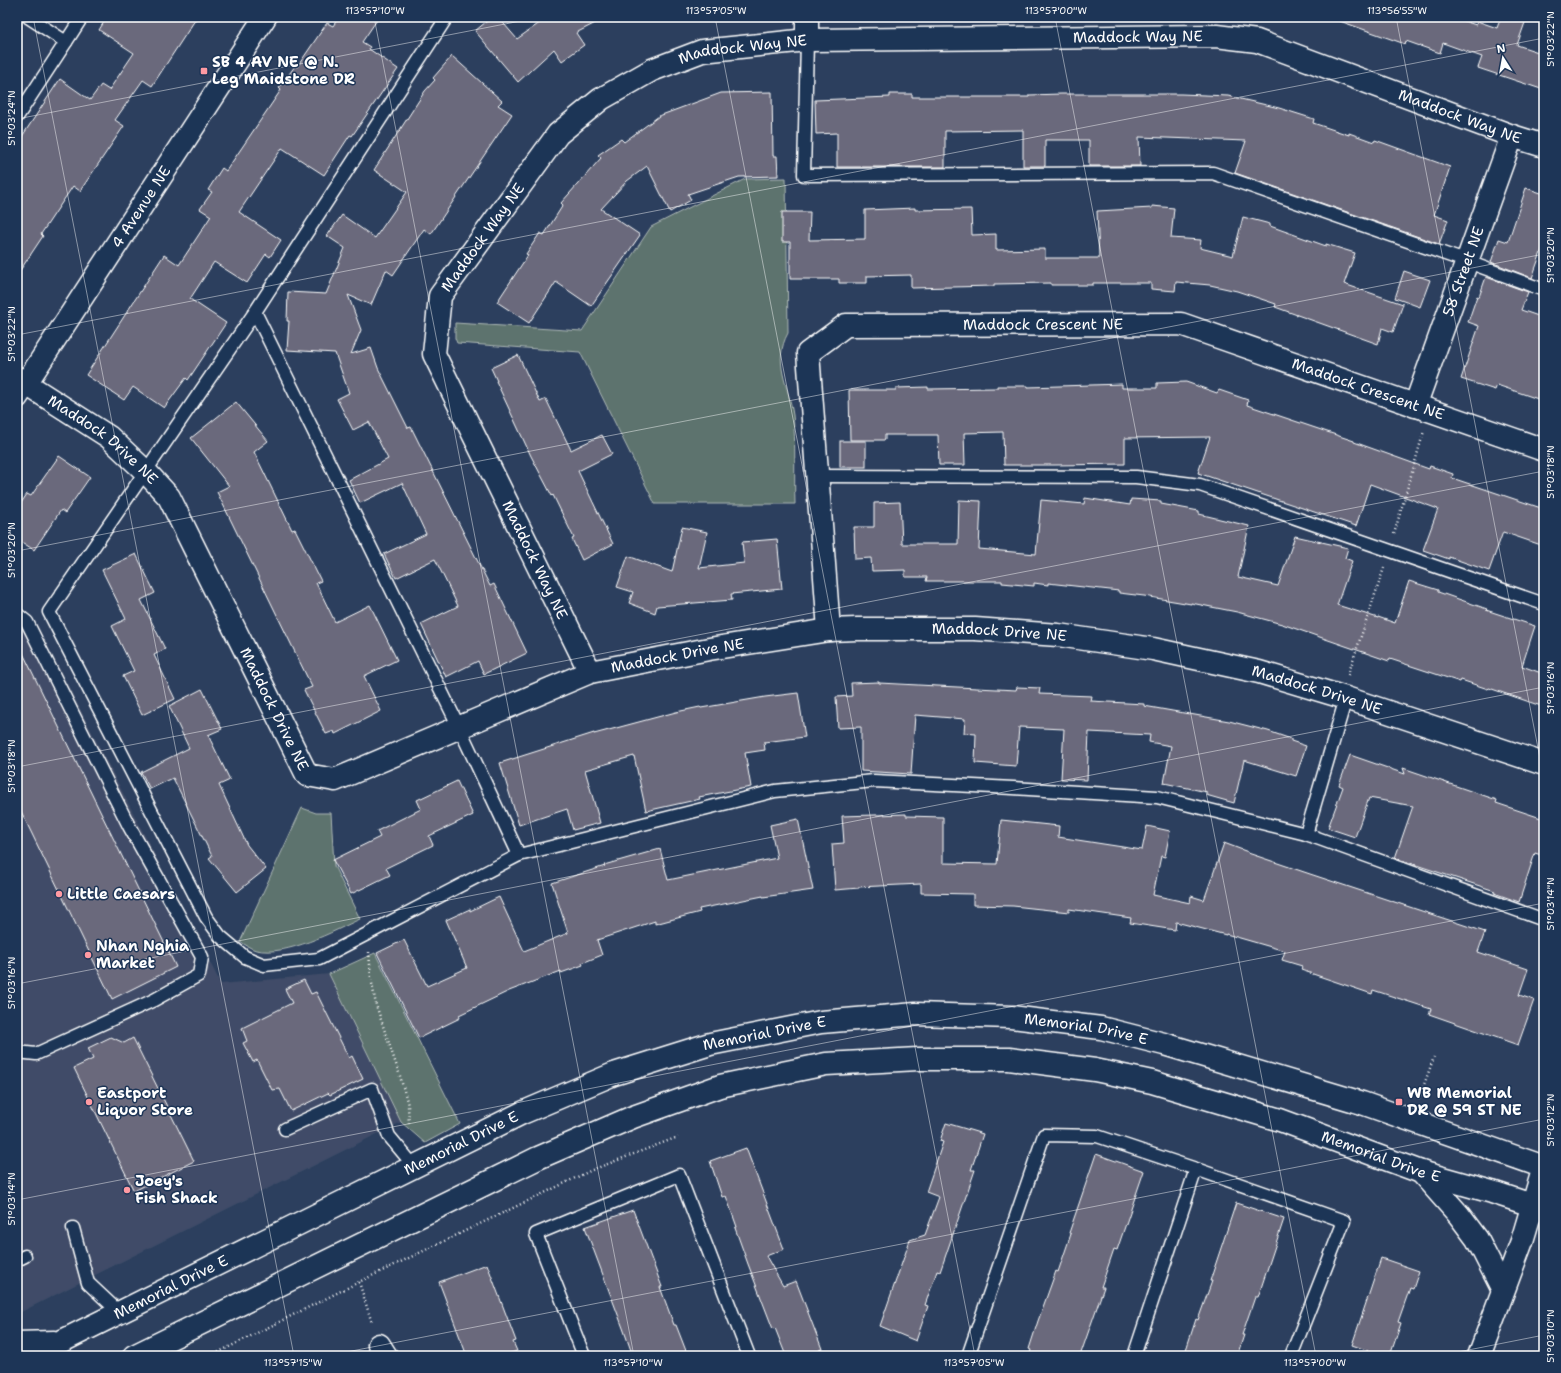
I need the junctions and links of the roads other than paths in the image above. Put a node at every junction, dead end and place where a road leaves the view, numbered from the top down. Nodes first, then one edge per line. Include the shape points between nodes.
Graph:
1 (28, 17) edge
2 (82, 17) edge
3 (265, 17) edge
4 (447, 17) edge
5 (807, 17) edge
6 (807, 40) junction
7 (66, 42) junction
8 (17, 117) edge
9 (1512, 136) junction
10 (1544, 146) edge
11 (1468, 262) junction
12 (1544, 290) edge
13 (255, 312) junction
14 (20, 386) edge
15 (1415, 406) junction
16 (1544, 450) edge
17 (146, 472) junction
18 (817, 476) junction
19 (1544, 604) edge
20 (17, 614) edge
21 (829, 630) junction
22 (590, 672) junction
23 (1346, 698) junction
24 (459, 727) junction
25 (1544, 764) edge
26 (1306, 834) junction
27 (519, 855) junction
28 (1544, 920) edge
29 (17, 1052) edge
30 (286, 1129) dead end
31 (414, 1166) junction
32 (1544, 1167) edge
33 (1196, 1169) junction
34 (1421, 1172) junction
35 (1539, 1207) edge
36 (73, 1228) dead end
37 (1503, 1290) junction
38 (120, 1312) junction
39 (61, 1341) junction
40 (17, 1343) edge
41 (32, 1356) edge
42 (134, 1356) edge
43 (584, 1356) edge
44 (748, 1356) edge
45 (968, 1356) edge
46 (1134, 1356) edge
47 (1291, 1356) edge
48 (1479, 1356) edge

1 - 7 lane
2 - 7 lane
3 - 14 street, 4 Avenue NE
4 - 13 lane
5 - 6 street
6 - 9 street, Maddock Way NE via 1216,36 1257,42
6 - 11 lane via 804,175 1214,173
6 - 22 street, Maddock Way NE via 702,51 652,70 602,99 558,134 440,296 434,354
7 - 8 lane
9 - 10 street, Maddock Way NE
9 - 11 street, 58 Street NE
11 - 12 lane
11 - 15 street, 58 Street NE
13 - 17 lane
13 - 24 lane
14 - 17 street, Maddock Drive NE via 109,437
15 - 16 street, Maddock Crescent NE
15 - 18 street, Maddock Crescent NE via 1181,324 846,324 808,353
17 - 24 street, Maddock Drive NE via 169,497 307,775 335,780
17 - 27 lane via 49,612 206,917 220,936 245,957 264,964 319,959
18 - 19 lane via 1136,477 1200,485
18 - 21 street, Maddock Crescent NE
20 - 29 lane via 28,622 129,826 202,957 199,975 154,1000 36,1054
21 - 22 street, Maddock Drive NE via 709,649
21 - 23 street, Maddock Drive NE via 975,629 1058,635 1153,649 1259,672
22 - 24 street, Maddock Drive NE
23 - 25 street, Maddock Drive NE
23 - 26 lane
24 - 27 lane
26 - 27 lane via 1157,797 874,781 775,791
26 - 28 lane
30 - 31 lane via 372,1089 390,1136
31 - 32 street, Memorial Drive E via 522,1113 614,1074 710,1044 821,1022 916,1014 1011,1017 1108,1030 1164,1044 1362,1103
31 - 38 street, Memorial Drive E
32 - 35 street
33 - 45 lane via 1097,1136 1044,1135
33 - 46 lane
33 - 47 lane via 1344,1221
34 - 35 street, Memorial Drive E
34 - 37 street via 1477,1239
34 - 42 street, Memorial Drive E via 1280,1120 1152,1082 1095,1070 1009,1059 918,1059 826,1064 720,1086 633,1117 538,1158
35 - 37 street via 1522,1241
36 - 38 lane via 88,1283
37 - 48 street
38 - 39 street, Memorial Drive E
39 - 40 street
39 - 41 street, Memorial Drive E
43 - 44 lane via 536,1234 679,1175

